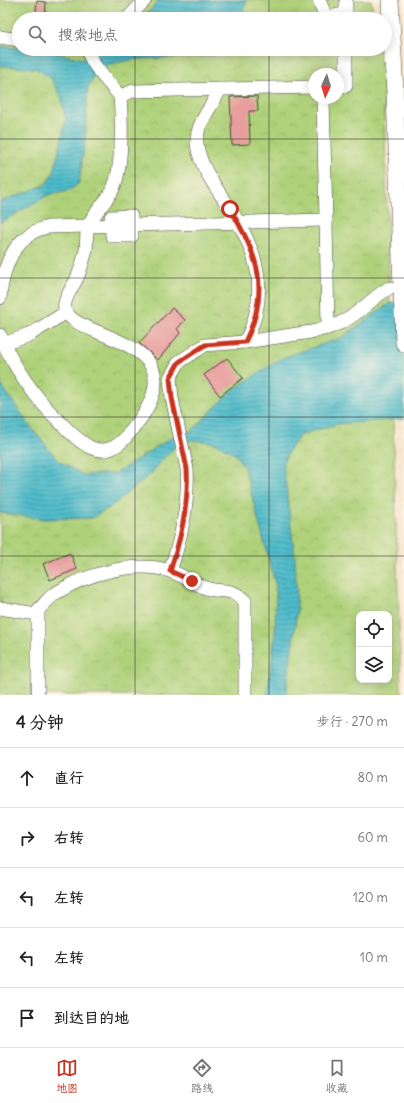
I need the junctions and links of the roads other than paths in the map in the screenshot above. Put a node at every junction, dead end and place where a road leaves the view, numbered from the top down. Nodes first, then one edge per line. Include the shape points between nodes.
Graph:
1 (145, 0) edge
2 (319, 0) edge
3 (390, 0) edge
4 (134, 12) edge
5 (324, 12) edge
6 (391, 12) edge
7 (392, 36) edge
8 (0, 37) edge
9 (12, 39) edge
10 (91, 56) edge
11 (346, 56) edge
12 (344, 86) edge
13 (308, 87) edge
14 (220, 89) junction
15 (120, 96) junction
16 (323, 104) edge
17 (326, 220) junction
18 (239, 223) junction
19 (88, 227) junction
20 (389, 288) dead end
21 (0, 298) edge
22 (65, 313) junction
23 (328, 328) junction
24 (2, 340) edge
25 (245, 342) junction
26 (404, 343) edge
27 (154, 371) junction
28 (174, 371) junction
29 (170, 571) junction
30 (0, 608) edge
31 (34, 612) junction
32 (38, 695) edge
33 (245, 695) edge

1 - 4 lane
2 - 5 lane
3 - 6 main road
7 - 26 main road
8 - 9 lane
10 - 15 lane
11 - 12 lane
13 - 14 lane
14 - 15 lane via 133,91
14 - 18 lane via 198,132 197,144 208,174
15 - 19 lane via 122,120 117,174 113,189
16 - 17 lane
17 - 18 lane
17 - 23 lane
18 - 19 lane
18 - 25 lane via 256,261 259,285 258,308
19 - 21 lane via 48,227 34,230 17,246 7,262
19 - 22 lane via 82,265 65,303
20 - 23 lane via 376,295 345,321
22 - 24 lane via 29,335
22 - 27 lane via 71,320 130,347 144,358
23 - 25 lane
24 - 27 lane via 32,388 54,416 87,447 96,451 110,448 124,439 147,412 154,394
25 - 28 lane via 205,345 179,362
27 - 28 lane
28 - 29 lane via 170,378 171,391 187,469 187,486 183,524
29 - 31 lane via 144,566 108,571 55,594
29 - 33 lane via 209,589 238,593 245,601
30 - 31 lane
31 - 32 lane via 38,624

